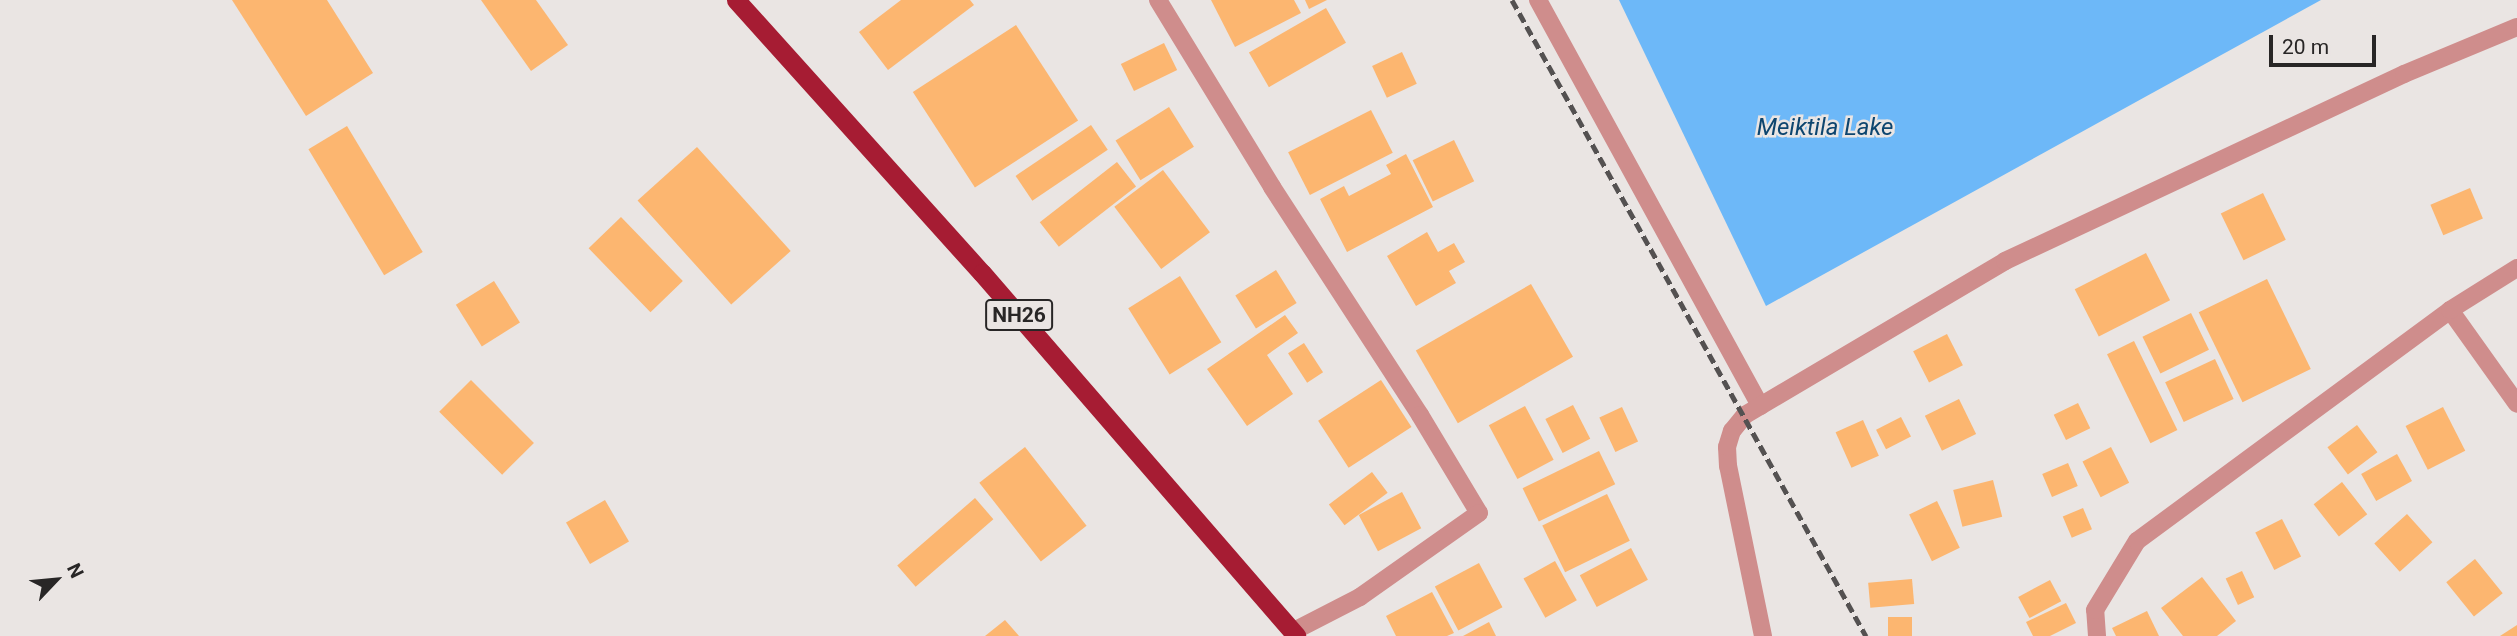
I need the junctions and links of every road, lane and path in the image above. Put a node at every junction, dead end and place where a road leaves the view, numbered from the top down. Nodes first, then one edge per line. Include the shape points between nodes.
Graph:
1 (736, 0) edge
2 (1158, 0) edge
3 (1538, 0) edge
4 (2517, 27) edge
5 (2517, 268) edge
6 (2450, 310) junction
7 (2517, 404) edge
8 (1760, 406) junction
9 (1294, 634) edge
10 (1763, 636) edge
11 (2097, 636) edge

1 - 9 highway, NH26 via 982,273
2 - 9 street via 1479,513 1360,597
3 - 8 street
4 - 8 street via 2404,74 2005,261
5 - 6 street
6 - 7 street
6 - 11 street via 2137,541 2095,610
8 - 10 street via 1732,431 1727,447

